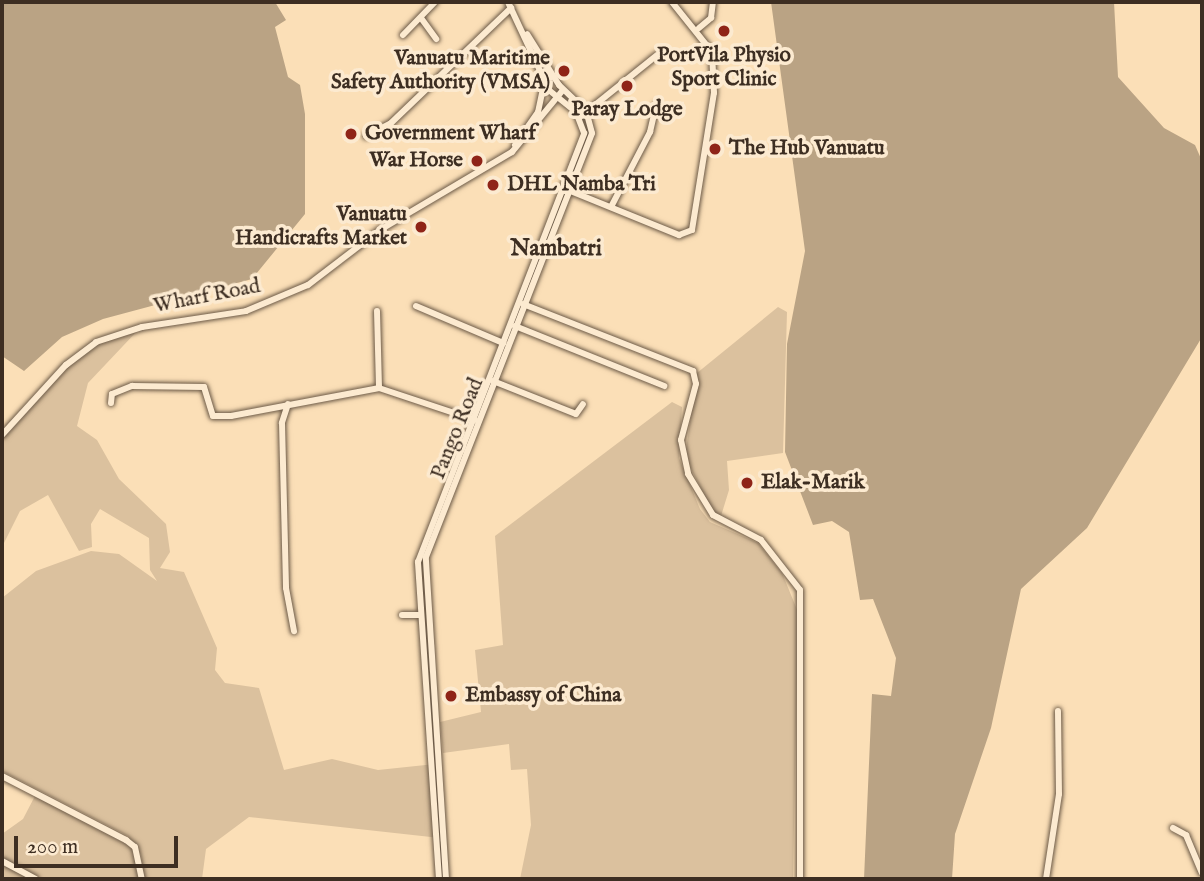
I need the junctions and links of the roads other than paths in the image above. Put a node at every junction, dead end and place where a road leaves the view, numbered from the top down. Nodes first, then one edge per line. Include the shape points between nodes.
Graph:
1 (435, 2) edge
2 (672, 2) edge
3 (713, 2) edge
4 (509, 5) edge
5 (421, 18) junction
6 (521, 28) junction
7 (699, 28) junction
8 (403, 35) dead end
9 (436, 39) dead end
10 (657, 55) dead end
11 (562, 88) junction
12 (546, 92) junction
13 (559, 101) junction
14 (656, 106) dead end
15 (586, 111) junction
16 (580, 117) junction
17 (366, 136) dead end
18 (501, 159) junction
19 (567, 189) junction
20 (611, 207) junction
21 (518, 302) junction
22 (416, 306) dead end
23 (527, 306) junction
24 (377, 311) dead end
25 (510, 325) junction
26 (518, 327) junction
27 (503, 343) junction
28 (488, 379) junction
29 (496, 382) junction
30 (664, 386) dead end
31 (379, 388) junction
32 (111, 403) dead end
33 (288, 404) junction
34 (583, 404) dead end
35 (476, 421) junction
36 (2, 435) edge
37 (402, 615) dead end
38 (422, 615) junction
39 (295, 631) dead end
40 (1058, 711) dead end
41 (2, 776) edge
42 (1173, 828) dead end
43 (2, 861) edge
44 (1202, 873) edge
45 (36, 879) edge
46 (142, 879) edge
47 (439, 879) edge
48 (446, 879) edge
49 (800, 879) edge
50 (1046, 879) edge

1 - 5 street
2 - 7 street
3 - 7 street via 711,18
4 - 6 street
4 - 17 street via 390,124
5 - 8 street
5 - 9 street
6 - 11 street
6 - 12 street
7 - 20 street via 712,45 714,93 692,230 682,236
10 - 15 street
11 - 12 street
11 - 13 street, Wharf Road
11 - 15 street
12 - 13 street
12 - 18 street, Wharf Road via 532,122
13 - 16 street
13 - 18 street, Wharf Road
14 - 20 street via 650,132
15 - 16 street
15 - 19 street, Pango Road via 592,133
16 - 19 street, Pango Road via 584,133
18 - 36 street, Wharf Road via 380,230 281,300 96,342 66,365
19 - 20 street
19 - 21 street, Pango Road
19 - 23 street, Pango Road
21 - 23 street
21 - 25 street, Pango Road
22 - 27 street
23 - 26 street, Pango Road
23 - 49 street via 693,371 696,384 681,440 688,474 713,515 761,540 800,590
24 - 31 street
25 - 26 street
25 - 27 street, Pango Road
26 - 29 street, Pango Road
26 - 30 street
27 - 28 street, Pango Road
28 - 29 street
28 - 35 street, Pango Road
29 - 34 street via 576,414
29 - 35 street, Pango Road
31 - 33 street
31 - 35 street
32 - 33 street via 120,389 144,386 205,387 215,417
33 - 39 street via 282,423 286,588
35 - 38 street, Pango Road via 418,562
37 - 38 street
38 - 47 street, Pango Road
38 - 48 street, Pango Road
40 - 50 street via 1059,794
41 - 46 street via 126,840 135,847
42 - 44 street via 1186,835
43 - 45 street

